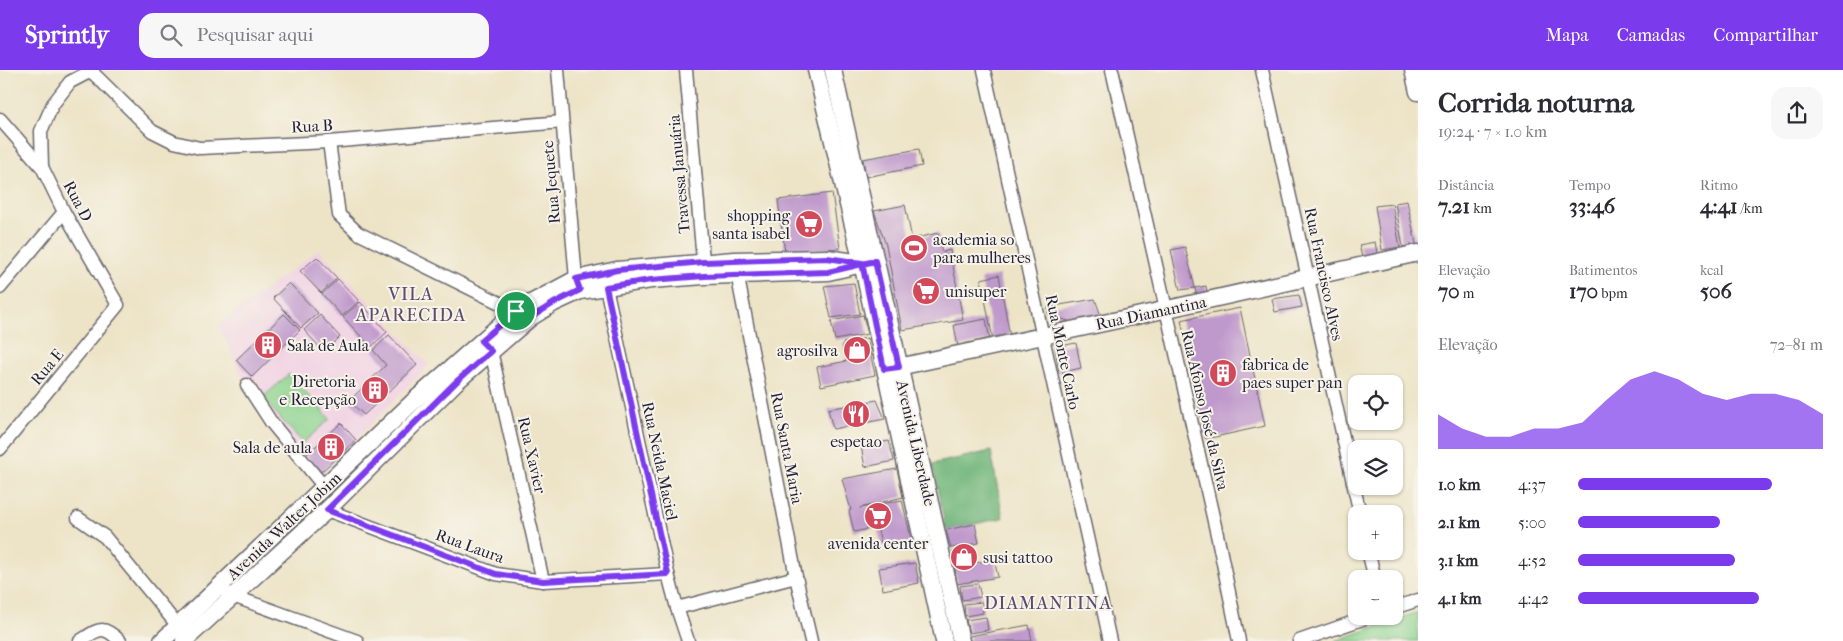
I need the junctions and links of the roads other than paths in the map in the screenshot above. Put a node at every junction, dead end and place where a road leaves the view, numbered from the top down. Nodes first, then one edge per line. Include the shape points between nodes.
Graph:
1 (558, 70) edge
2 (686, 70) edge
3 (816, 70) edge
4 (833, 70) edge
5 (984, 70) edge
6 (1112, 70) edge
7 (1262, 70) edge
8 (1413, 70) edge
9 (92, 71) edge
10 (1418, 92) edge
11 (0, 119) edge
12 (562, 122) junction
13 (329, 142) junction
14 (42, 167) junction
15 (849, 182) junction
16 (64, 212) junction
17 (1418, 253) edge
18 (868, 262) junction
19 (736, 268) junction
20 (704, 269) junction
21 (1308, 279) junction
22 (578, 285) junction
23 (606, 287) junction
24 (0, 288) edge
25 (118, 305) joint
26 (1165, 309) junction
27 (523, 314) junction
28 (1042, 336) junction
29 (486, 346) junction
30 (891, 368) junction
31 (247, 386) dead end
32 (0, 448) edge
33 (324, 488) junction
34 (1358, 505) edge
35 (327, 510) junction
36 (78, 518) dead end
37 (668, 574) junction
38 (796, 577) junction
39 (543, 581) junction
40 (219, 587) junction
41 (233, 596) junction
42 (1418, 600) edge
43 (1403, 605) edge
44 (677, 608) junction
45 (1348, 624) edge
46 (186, 636) edge
47 (80, 641) edge
48 (120, 641) edge
49 (162, 641) edge
50 (357, 641) edge
51 (688, 641) edge
52 (811, 641) edge
53 (944, 641) edge
54 (961, 641) edge
55 (1110, 641) edge
56 (1239, 641) edge
57 (1299, 641) edge

1 - 12 street, Rua Jequete
2 - 20 street, Travessa Januária
3 - 15 main road, Avenida Liberdade
4 - 15 main road, Avenida Liberdade
5 - 28 street, Rua Monte Carlo
6 - 26 street, Rua Afonso José da Silva
7 - 21 street, Rua Francisco Alves
8 - 10 main road
9 - 13 street, Rua B via 152,131 174,142 200,148
9 - 14 street via 70,82 53,104 41,131
11 - 14 street, Rua D
12 - 13 street, Rua B
12 - 22 street, Rua Jequete
13 - 27 street via 339,215 358,233
14 - 16 street, Rua D
15 - 18 main road, Avenida Liberdade
16 - 24 street
16 - 25 street, Rua D
17 - 21 main road, Rua Diamantina
18 - 19 main road, Avenida Walter Jobim via 827,258
18 - 30 main road, Avenida Liberdade
19 - 20 main road, Avenida Walter Jobim
19 - 38 street, Rua Santa Maria
20 - 22 main road, Avenida Walter Jobim via 617,270
20 - 23 main road, Avenida Walter Jobim
21 - 26 main road, Rua Diamantina
21 - 34 street, Rua Francisco Alves
22 - 23 main road, Avenida Walter Jobim
22 - 27 main road, Avenida Walter Jobim
23 - 37 street, Rua Neida Maciel
25 - 32 street, Rua E
26 - 28 main road, Rua Diamantina
26 - 56 street, Rua Afonso José da Silva
27 - 29 main road, Avenida Walter Jobim
28 - 30 main road, Rua Diamantina
28 - 55 street, Rua Monte Carlo
29 - 33 main road, Avenida Walter Jobim via 416,400
29 - 35 main road, Avenida Walter Jobim via 450,389
29 - 39 street, Rua Xavier
30 - 53 main road, Avenida Liberdade
30 - 54 main road, Avenida Liberdade
31 - 33 street via 271,422
33 - 40 main road, Avenida Walter Jobim
35 - 39 street, Rua Laura via 496,574
35 - 41 main road, Avenida Walter Jobim
36 - 46 street via 105,537
37 - 39 street, Rua Laura
37 - 44 street, Rua Neida Maciel
38 - 44 street
38 - 52 street, Rua Santa Maria
40 - 41 street
40 - 46 main road, Avenida Walter Jobim
41 - 46 main road, Avenida Walter Jobim
41 - 50 street
42 - 43 street
44 - 51 street, Rua Neida Maciel
45 - 57 street
46 - 49 main road, Avenida Walter Jobim
47 - 48 street via 103,629 109,630

